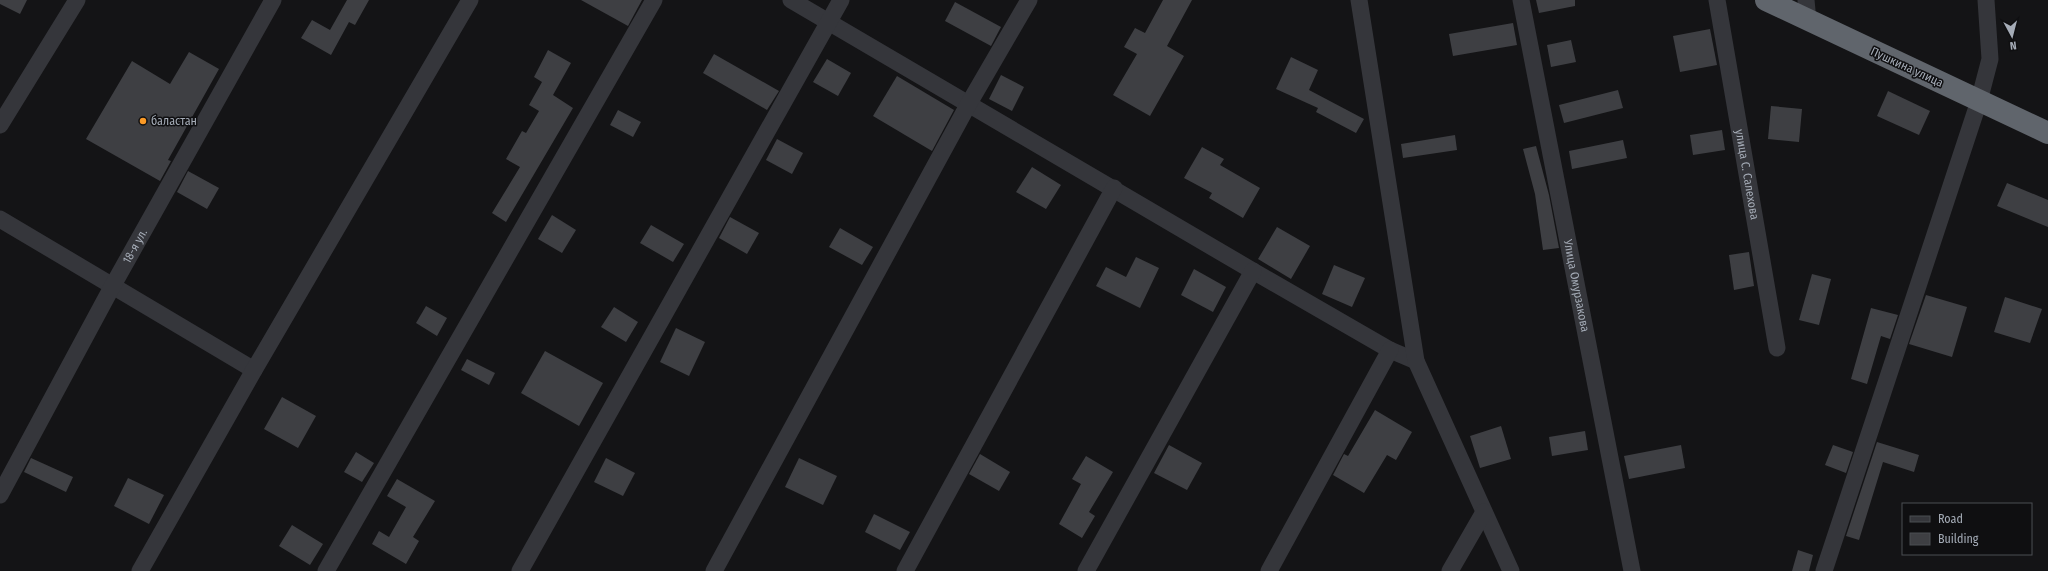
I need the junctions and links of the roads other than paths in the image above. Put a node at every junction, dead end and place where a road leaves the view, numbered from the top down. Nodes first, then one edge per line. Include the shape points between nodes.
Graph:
1 (77, 0) edge
2 (273, 0) edge
3 (470, 0) edge
4 (654, 0) edge
5 (791, 0) edge
6 (841, 0) edge
7 (1029, 0) edge
8 (1359, 0) edge
9 (1521, 0) edge
10 (1717, 0) edge
11 (1766, 0) edge
12 (1986, 0) edge
13 (1807, 10) edge
14 (829, 23) junction
15 (1979, 101) junction
16 (968, 105) junction
17 (0, 125) edge
18 (2048, 133) edge
19 (1114, 188) junction
20 (0, 219) edge
21 (1253, 271) junction
22 (112, 286) junction
23 (1777, 348) dead end
24 (1390, 350) junction
25 (1416, 361) junction
26 (254, 370) junction
27 (0, 495) edge
28 (1484, 512) junction
29 (140, 571) edge
30 (326, 571) edge
31 (520, 571) edge
32 (714, 571) edge
33 (904, 571) edge
34 (1086, 571) edge
35 (1269, 571) edge
36 (1450, 571) edge
37 (1511, 571) edge
38 (1632, 571) edge
39 (1824, 571) edge

1 - 17 street
2 - 22 street, 18-я ул.
3 - 26 street
4 - 30 street
5 - 14 street
6 - 14 street
7 - 16 street
8 - 25 street
9 - 38 street, Улица Омурзакова
10 - 23 street, улица С. Салехова
11 - 13 highway, Пушкина улица
12 - 15 street via 1990,59
13 - 15 highway, Пушкина улица
14 - 16 street
14 - 31 street
15 - 18 highway, Пушкина улица
15 - 39 street
16 - 19 street
16 - 32 street
19 - 21 street
19 - 33 street
20 - 22 street
21 - 24 street
21 - 34 street
22 - 26 street
22 - 27 street, 18-я ул.
24 - 25 street
24 - 35 street
25 - 28 street
26 - 29 street
28 - 36 street
28 - 37 street

